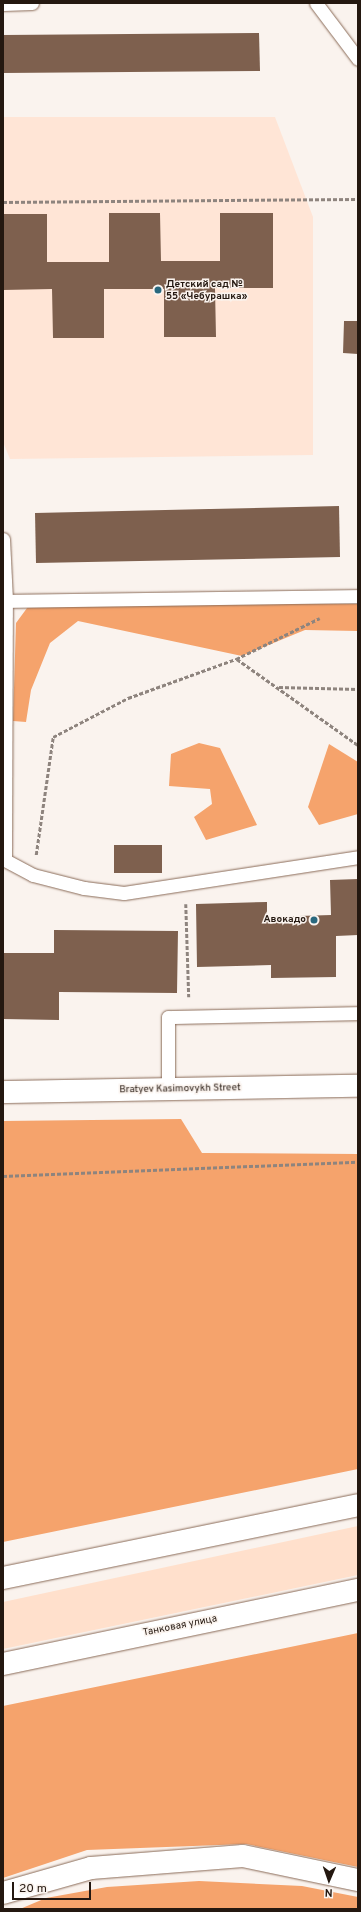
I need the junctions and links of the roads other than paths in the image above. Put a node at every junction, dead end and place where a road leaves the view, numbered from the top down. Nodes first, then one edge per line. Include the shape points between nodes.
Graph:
1 (32, 3) edge
2 (316, 3) edge
3 (3, 4) edge
4 (358, 59) edge
5 (3, 539) edge
6 (358, 596) edge
7 (6, 601) junction
8 (358, 857) edge
9 (4, 859) edge
10 (358, 1013) edge
11 (358, 1086) edge
12 (168, 1089) junction
13 (3, 1092) edge
14 (358, 1505) edge
15 (3, 1578) edge
16 (358, 1590) edge
17 (3, 1664) edge
18 (358, 1880) edge
19 (3, 1893) edge

1 - 3 lane
2 - 4 lane
5 - 7 lane
6 - 7 lane
7 - 9 lane
8 - 9 lane via 124,893 84,888 33,875
10 - 12 lane via 168,1017
11 - 12 street, Bratyev Kasimovykh Street
12 - 13 street, Bratyev Kasimovykh Street
14 - 15 street
16 - 17 street, Танковая улица
18 - 19 street via 243,1856 91,1868

